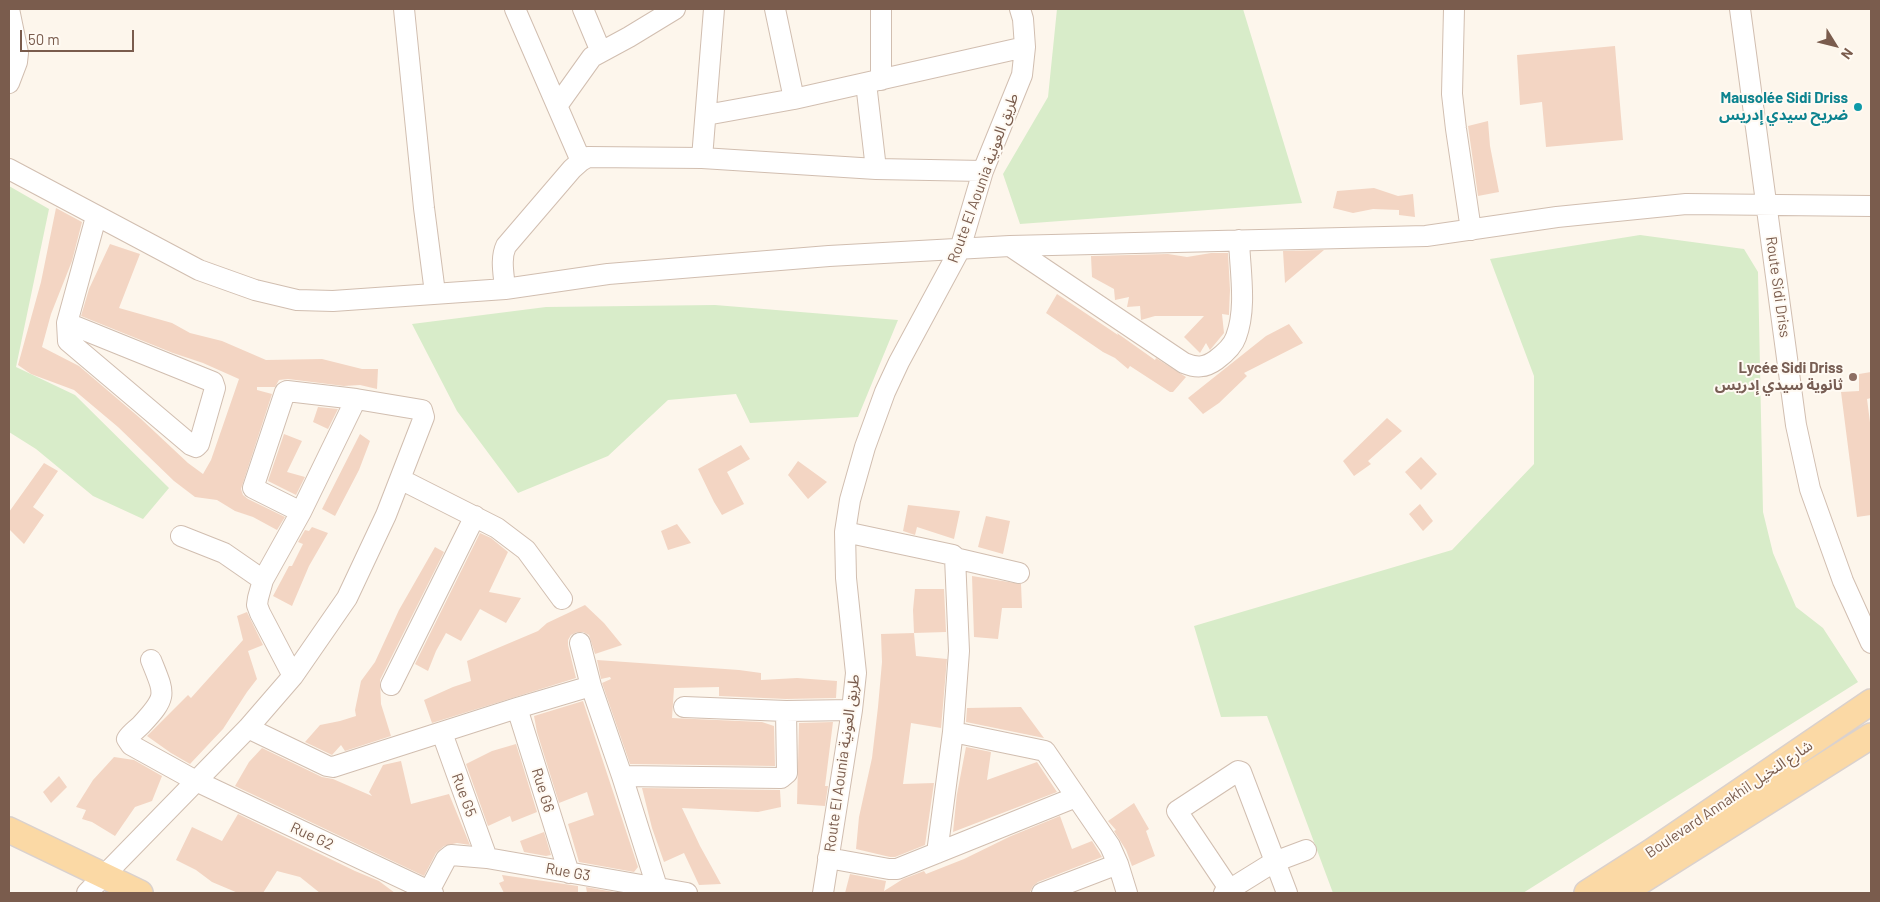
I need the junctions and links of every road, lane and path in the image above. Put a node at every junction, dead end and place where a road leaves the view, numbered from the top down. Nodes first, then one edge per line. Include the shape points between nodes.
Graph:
1 (9, 9) edge
2 (404, 9) edge
3 (515, 9) edge
4 (583, 9) edge
5 (714, 9) edge
6 (774, 9) edge
7 (882, 9) edge
8 (1020, 9) edge
9 (1454, 9) edge
10 (1740, 9) edge
11 (665, 11) edge
12 (1025, 47) junction
13 (601, 52) junction
14 (874, 82) junction
15 (9, 83) edge
16 (794, 99) junction
17 (557, 106) junction
18 (706, 115) junction
19 (702, 158) junction
20 (581, 161) junction
21 (9, 169) edge
22 (876, 169) junction
23 (983, 170) junction
24 (1767, 204) junction
25 (1871, 206) edge
26 (96, 217) junction
27 (1471, 230) junction
28 (1239, 240) junction
29 (1010, 246) junction
30 (960, 249) junction
31 (505, 289) junction
32 (436, 293) junction
33 (67, 323) junction
34 (356, 400) junction
35 (400, 479) junction
36 (301, 512) junction
37 (475, 516) junction
38 (845, 532) junction
39 (181, 536) dead end
40 (955, 558) junction
41 (1019, 573) dead end
42 (263, 580) junction
43 (562, 599) dead end
44 (580, 643) dead end
45 (1871, 643) edge
46 (151, 660) dead end
47 (293, 676) junction
48 (391, 685) dead end
49 (591, 686) junction
50 (1871, 702) edge
51 (684, 707) dead end
52 (517, 708) junction
53 (852, 710) junction
54 (786, 711) junction
55 (248, 728) junction
56 (953, 732) junction
57 (442, 733) junction
58 (1871, 736) edge
59 (622, 776) junction
60 (196, 781) junction
61 (1076, 797) junction
62 (9, 830) edge
63 (1306, 850) dead end
64 (937, 853) junction
65 (487, 858) junction
66 (828, 858) junction
67 (1274, 862) junction
68 (1118, 864) junction
69 (569, 873) junction
70 (104, 876) junction
71 (657, 887) junction
72 (430, 892) edge
73 (1228, 892) edge
74 (87, 893) edge
75 (140, 893) edge
76 (687, 893) edge
77 (823, 893) edge
78 (1042, 893) edge
79 (1127, 893) edge
80 (1286, 893) edge
81 (1587, 893) edge
82 (1622, 893) edge

1 - 15 street via 18,62
2 - 32 street
3 - 17 street
4 - 13 street
5 - 18 street
6 - 16 street
7 - 14 street
8 - 12 street, Route El Aounia طريق العونية
9 - 27 street via 1452,94
10 - 24 street, Route Sidi Driss
11 - 13 street
12 - 14 street
12 - 23 street, Route El Aounia طريق العونية via 1022,75
13 - 17 street via 592,57
14 - 16 street
14 - 22 street
16 - 18 street
17 - 20 street
18 - 19 street
19 - 20 street via 596,156
19 - 22 street
20 - 31 street via 506,246 503,260
21 - 26 street
22 - 23 street
23 - 30 street, Route El Aounia طريق العونية
24 - 25 street
24 - 27 street via 1686,204
24 - 45 street, Route Sidi Driss via 1796,424 1810,488
26 - 32 street via 199,270 255,290 297,300 333,301
26 - 33 street
27 - 28 street via 1426,236
28 - 29 street
28 - 29 street via 1241,301 1236,338 1217,359 1200,367 1184,363
29 - 30 street
30 - 31 street via 618,273
30 - 38 street, Route El Aounia طريق العونية via 885,392 862,456
31 - 32 street
33 - 33 street via 213,382 215,388 199,444 196,447 191,445 71,344 67,337
34 - 35 street via 423,412 424,417
34 - 36 street
34 - 36 street via 287,391 284,394 253,488
35 - 37 street
35 - 47 street via 347,598
36 - 42 street
37 - 43 street via 526,550
37 - 48 street
38 - 40 street
38 - 53 street, Route El Aounia طريق العونية via 846,578 856,674
39 - 42 street via 224,553
40 - 41 street
40 - 56 street via 959,652
42 - 47 street via 257,605
44 - 49 street
46 - 60 street, Rue G2 via 162,688 160,702 130,734 128,742
47 - 55 street
49 - 52 street
49 - 59 street
50 - 81 main road, Boulevard Annakhil شارع النخيل
51 - 54 street
52 - 57 street
52 - 69 street, Rue G6
53 - 54 street
53 - 66 street, Route El Aounia طريق العونية
54 - 59 street via 787,773 781,778
55 - 57 street via 333,767
55 - 60 street
56 - 61 street via 1045,751
56 - 64 street
57 - 65 street, Rue G5
58 - 82 main road, Boulevard Annakhil شارع النخيل
59 - 71 street
60 - 70 street
60 - 72 street, Rue G2
61 - 64 street
61 - 68 street via 1110,846
62 - 70 main road
63 - 67 street
64 - 66 street via 889,869
65 - 69 street, Rue G3
65 - 72 street, Rue G3 via 448,856
66 - 77 street, Route El Aounia طريق العونية
67 - 73 street
67 - 73 street via 1238,771 1177,811
67 - 80 street
68 - 78 street
68 - 79 street
69 - 71 street, Rue G3
70 - 74 street
70 - 75 main road
71 - 76 street, Rue G3

